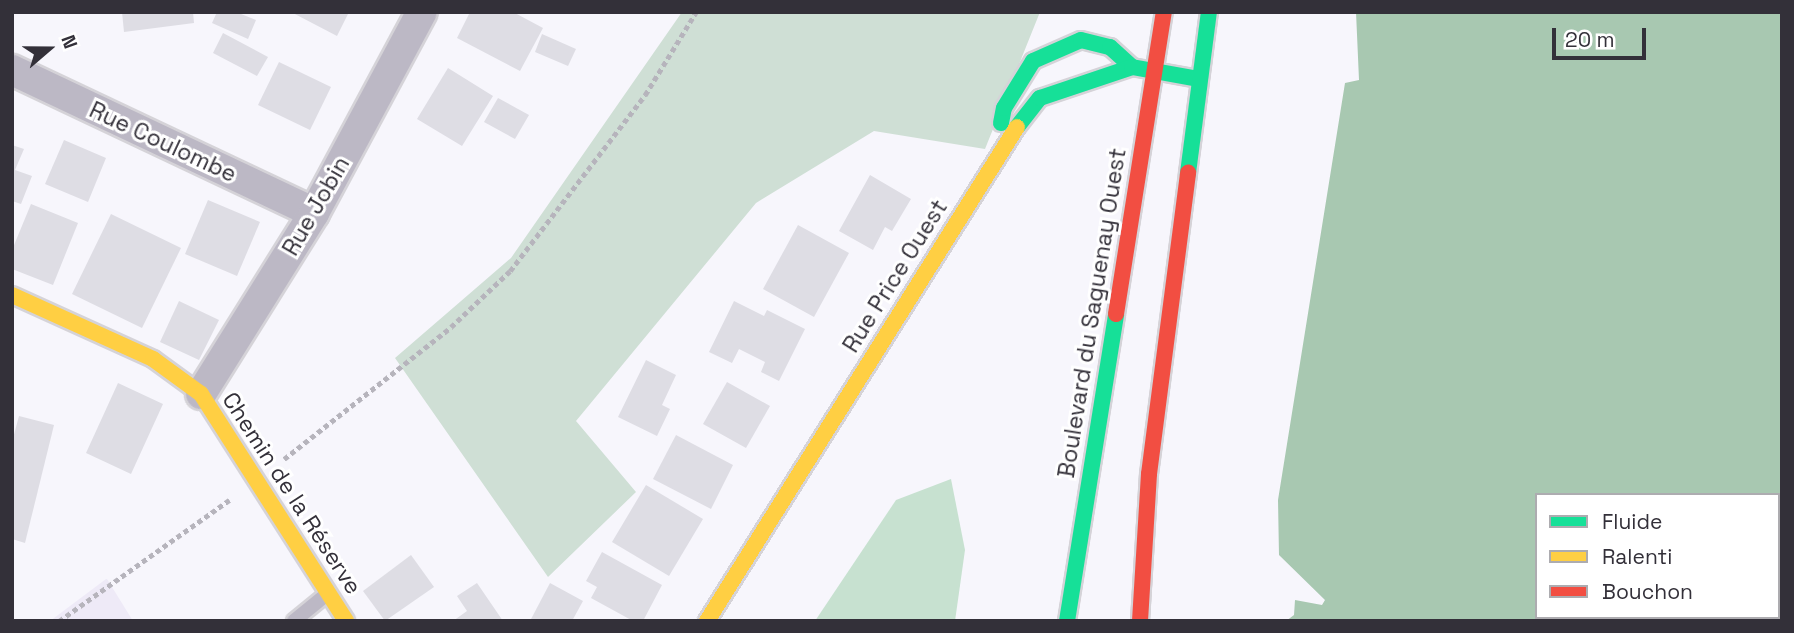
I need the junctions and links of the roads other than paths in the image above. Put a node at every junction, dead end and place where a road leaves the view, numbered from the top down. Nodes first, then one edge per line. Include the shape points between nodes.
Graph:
1 (422, 12) edge
2 (1164, 12) edge
3 (1209, 12) edge
4 (1132, 67) junction
5 (12, 70) edge
6 (1154, 73) junction
7 (1198, 79) junction
8 (993, 163) junction
9 (314, 213) junction
10 (12, 295) edge
11 (201, 394) junction
12 (328, 593) junction
13 (294, 621) edge
14 (346, 621) edge
15 (707, 621) edge
16 (1067, 621) edge
17 (1139, 621) edge

1 - 9 street, Rue Jobin
2 - 6 street, Boulevard du Saguenay Ouest
3 - 7 street
4 - 6 street
4 - 8 street, Rue Price Ouest via 1040,98
4 - 8 street via 1110,47 1081,40 1033,61 1004,108
5 - 9 street, Rue Coulombe
6 - 7 street
6 - 16 street, Boulevard du Saguenay Ouest
7 - 17 street via 1149,474
8 - 15 street, Rue Price Ouest
9 - 11 street, Rue Jobin
10 - 11 street, Chemin de la Réserve via 153,359
11 - 12 street, Chemin de la Réserve
12 - 13 lane
12 - 14 street, Chemin de la Réserve

